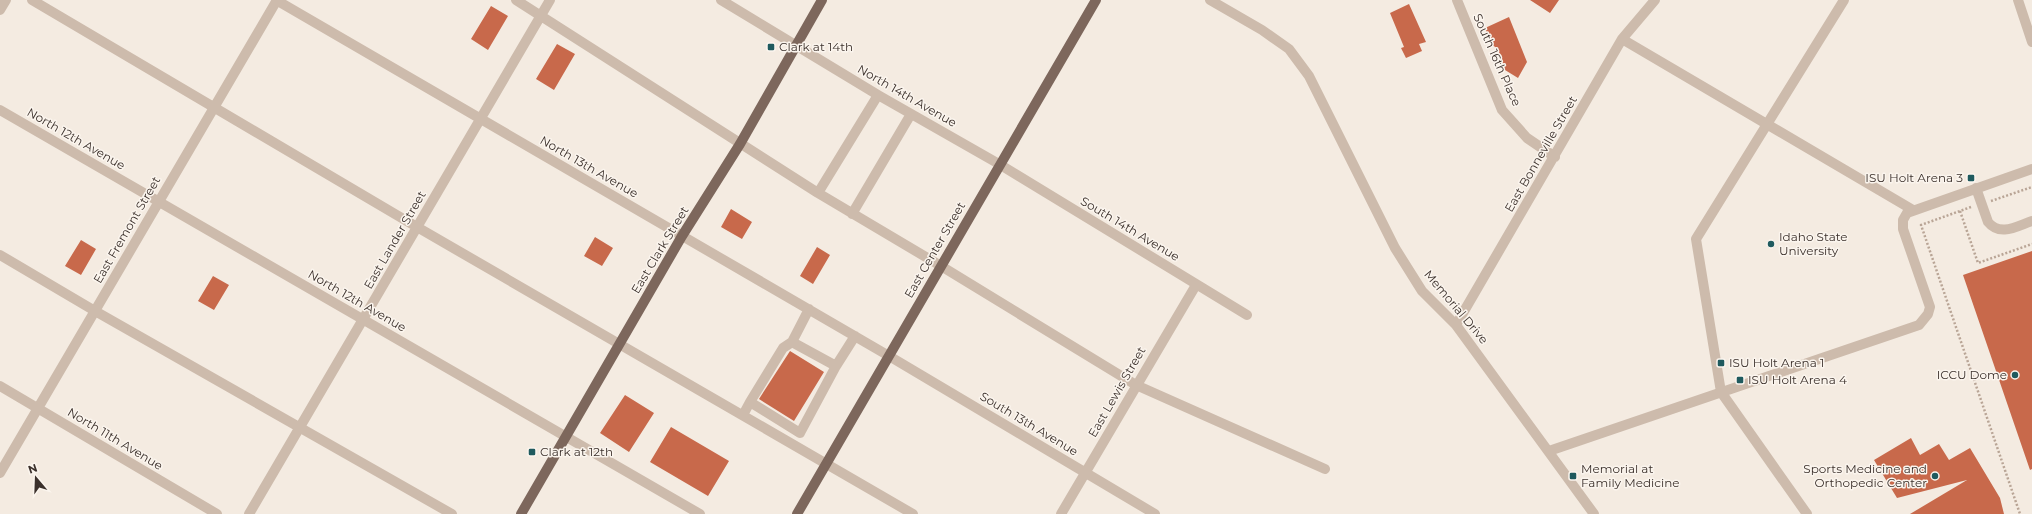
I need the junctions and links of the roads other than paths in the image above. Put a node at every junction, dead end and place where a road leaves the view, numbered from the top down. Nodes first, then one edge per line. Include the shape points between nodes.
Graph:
1 (6, 0) edge
2 (32, 0) edge
3 (277, 0) edge
4 (516, 0) edge
5 (550, 0) edge
6 (721, 0) edge
7 (822, 0) edge
8 (1096, 0) edge
9 (1210, 0) edge
10 (1457, 0) edge
11 (1655, 0) edge
12 (1844, 0) edge
13 (2018, 0) edge
14 (0, 10) edge
15 (542, 15) junction
16 (1622, 39) junction
17 (2032, 42) edge
18 (797, 45) junction
19 (878, 95) junction
20 (214, 107) junction
21 (0, 110) edge
22 (911, 114) junction
23 (481, 119) junction
24 (1768, 124) junction
25 (740, 144) junction
26 (1556, 157) junction
27 (999, 164) junction
28 (2032, 169) edge
29 (1976, 188) junction
30 (818, 193) junction
31 (159, 202) junction
32 (1913, 210) junction
33 (852, 214) junction
34 (2032, 221) edge
35 (417, 227) junction
36 (682, 236) junction
37 (0, 255) edge
38 (941, 266) junction
39 (1196, 284) junction
40 (809, 309) junction
41 (95, 311) junction
42 (1247, 315) dead end
43 (363, 320) junction
44 (1456, 325) junction
45 (855, 336) junction
46 (792, 342) junction
47 (620, 344) junction
48 (889, 356) junction
49 (836, 366) junction
50 (1136, 385) junction
51 (0, 386) edge
52 (1722, 392) junction
53 (750, 402) junction
54 (38, 408) junction
55 (743, 415) junction
56 (300, 428) junction
57 (566, 437) junction
58 (1549, 451) junction
59 (826, 464) junction
60 (1325, 470) dead end
61 (0, 473) edge
62 (1085, 473) junction
63 (217, 514) edge
64 (249, 514) edge
65 (452, 514) edge
66 (521, 514) edge
67 (700, 514) edge
68 (797, 514) edge
69 (913, 514) edge
70 (1061, 514) edge
71 (1155, 514) edge
72 (1594, 514) edge
73 (1807, 514) edge

1 - 14 street
2 - 20 street
3 - 20 street, East Fremont Street
3 - 23 street, North 13th Avenue
4 - 15 street
5 - 15 street, East Lander Street
6 - 18 street, North 14th Avenue
7 - 18 main road, East Clark Street
8 - 27 main road, East Center Street
9 - 44 street, Memorial Drive via 1289,49 1309,76 1395,248 1422,291
10 - 26 street, South 16th Place via 1502,110 1527,138
11 - 16 street, East Bonneville Street
12 - 24 street
13 - 17 street
15 - 23 street, East Lander Street
15 - 25 street
16 - 24 street
16 - 26 street, East Bonneville Street
18 - 19 street, North 14th Avenue
18 - 25 main road, East Clark Street
19 - 22 street, North 14th Avenue
19 - 30 street
20 - 31 street, East Fremont Street
20 - 35 street
21 - 31 street, North 12th Avenue
22 - 27 street, North 14th Avenue
22 - 33 street
23 - 35 street, East Lander Street
23 - 36 street, North 13th Avenue
24 - 32 street
24 - 52 street via 1696,239
25 - 30 street
25 - 36 main road, East Clark Street
26 - 44 street, East Bonneville Street
27 - 38 main road, East Center Street
27 - 39 street, South 14th Avenue
28 - 29 street
29 - 32 street
29 - 34 street via 1988,222 1997,230 2006,230
30 - 33 street
31 - 41 street, East Fremont Street
31 - 43 street, North 12th Avenue
32 - 52 street via 1907,213 1903,220 1903,229 1930,307 1919,325
33 - 38 street
35 - 43 street, East Lander Street
35 - 47 street
36 - 40 street, North 13th Avenue
36 - 47 main road, East Clark Street
37 - 41 street
38 - 48 main road, East Center Street
38 - 50 street
39 - 42 street, South 14th Avenue
39 - 50 street, East Lewis Street
40 - 45 street, North 13th Avenue
40 - 46 street
41 - 54 street, East Fremont Street
41 - 56 street
43 - 56 street, East Lander Street
43 - 57 street, North 12th Avenue
44 - 58 street, Memorial Drive
45 - 48 street, North 13th Avenue
45 - 49 street
46 - 49 street
46 - 53 street via 783,348
47 - 55 street
47 - 57 main road, East Clark Street
48 - 59 main road, East Center Street
48 - 62 street, South 13th Avenue
49 - 53 street via 800,433
50 - 60 street
50 - 62 street, East Lewis Street
51 - 54 street, North 11th Avenue
52 - 58 street
52 - 73 street
53 - 55 street
54 - 61 street, East Fremont Street
54 - 63 street, North 11th Avenue
55 - 59 street
56 - 64 street, East Lander Street
56 - 65 street
57 - 66 main road, East Clark Street
57 - 67 street, North 12th Avenue
58 - 72 street, Memorial Drive
59 - 68 main road, East Center Street
59 - 69 street
62 - 70 street, East Lewis Street
62 - 71 street, South 13th Avenue

